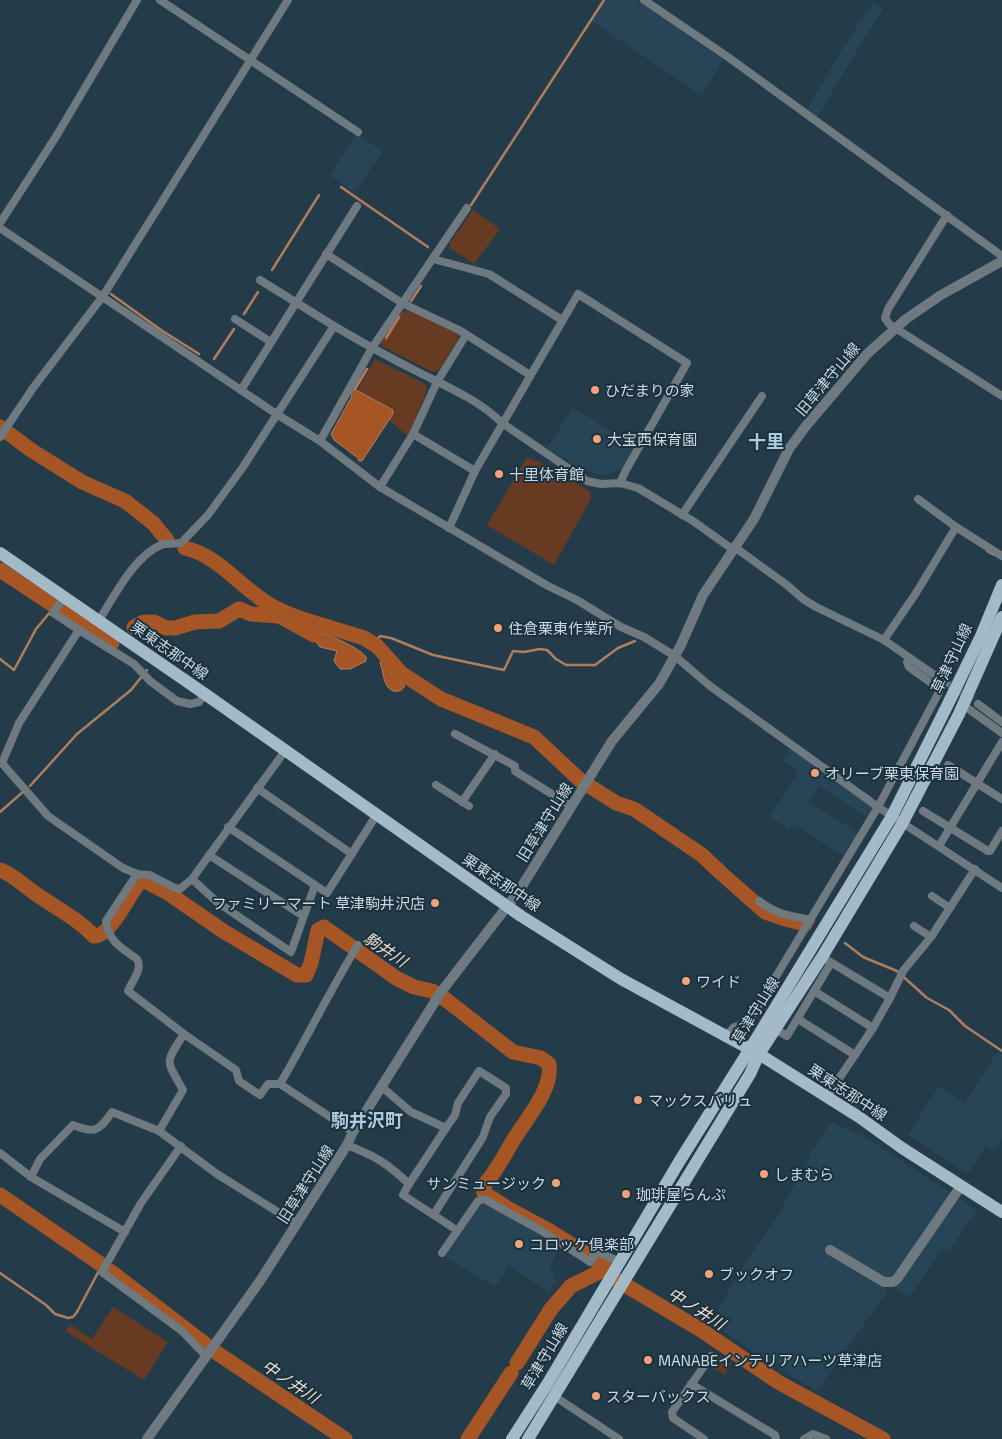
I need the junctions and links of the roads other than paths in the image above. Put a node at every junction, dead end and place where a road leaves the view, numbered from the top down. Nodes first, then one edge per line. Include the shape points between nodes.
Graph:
1 (136, 0) edge
2 (160, 0) edge
3 (288, 0) edge
4 (644, 0) edge
5 (250, 59) junction
6 (358, 132) dead end
7 (357, 206) dead end
8 (467, 208) dead end
9 (947, 215) junction
10 (0, 223) edge
11 (0, 228) edge
12 (326, 254) junction
13 (1002, 256) edge
14 (433, 259) junction
15 (1002, 261) edge
16 (260, 280) dead end
17 (102, 296) junction
18 (296, 302) junction
19 (402, 303) junction
20 (235, 319) dead end
21 (562, 320) junction
22 (334, 326) junction
23 (895, 328) junction
24 (466, 335) junction
25 (271, 342) junction
26 (372, 348) junction
27 (530, 375) junction
28 (436, 382) junction
29 (242, 390) junction
30 (762, 396) dead end
31 (1002, 396) edge
32 (278, 415) junction
33 (502, 423) junction
34 (413, 434) junction
35 (0, 437) edge
36 (320, 441) junction
37 (475, 471) junction
38 (620, 483) junction
39 (380, 487) junction
40 (918, 499) dead end
41 (682, 515) junction
42 (956, 527) junction
43 (449, 528) junction
44 (734, 550) junction
45 (0, 553) edge
46 (1002, 556) edge
47 (1002, 586) edge
48 (64, 597) junction
49 (1002, 617) edge
50 (99, 620) junction
51 (79, 630) junction
52 (884, 640) junction
53 (675, 656) junction
54 (910, 658) junction
55 (946, 682) tunnel mouth
56 (205, 694) junction
57 (978, 704) tunnel mouth
58 (963, 706) junction
59 (1002, 722) edge
60 (1002, 732) edge
61 (455, 734) dead end
62 (1002, 742) edge
63 (285, 751) junction
64 (495, 754) junction
65 (1, 762) edge
66 (948, 765) dead end
67 (977, 783) junction
68 (436, 785) dead end
69 (257, 788) junction
70 (1002, 799) edge
71 (571, 806) junction
72 (878, 807) junction
73 (923, 811) dead end
74 (377, 814) junction
75 (897, 820) junction
76 (228, 827) junction
77 (950, 828) junction
78 (1002, 831) edge
79 (939, 846) junction
80 (352, 854) junction
81 (209, 855) junction
82 (975, 869) junction
83 (137, 874) junction
84 (192, 879) junction
85 (315, 885) junction
86 (1002, 888) edge
87 (932, 896) dead end
88 (759, 901) dead end
89 (508, 907) junction
90 (950, 908) junction
91 (303, 916) junction
92 (811, 920) junction
93 (914, 926) dead end
94 (931, 937) junction
95 (358, 945) dead end
96 (826, 960) junction
97 (814, 991) junction
98 (890, 998) junction
99 (798, 1019) junction
100 (873, 1028) junction
101 (775, 1029) junction
102 (184, 1034) junction
103 (727, 1036) junction
104 (754, 1051) junction
105 (855, 1055) junction
106 (280, 1084) junction
107 (382, 1087) junction
108 (826, 1098) junction
109 (446, 1128) junction
110 (159, 1131) junction
111 (353, 1132) junction
112 (347, 1145) junction
113 (181, 1146) junction
114 (0, 1153) edge
115 (31, 1176) junction
116 (409, 1184) junction
117 (961, 1186) junction
118 (1002, 1212) edge
119 (434, 1214) junction
120 (297, 1224) junction
121 (452, 1227) dead end
122 (125, 1232) junction
123 (830, 1250) dead end
124 (442, 1252) dead end
125 (619, 1264) junction
126 (206, 1356) junction
127 (711, 1356) dead end
128 (691, 1384) junction
129 (554, 1396) junction
130 (147, 1439) edge
131 (512, 1439) edge
132 (528, 1439) edge
133 (619, 1439) edge
134 (704, 1439) edge
135 (776, 1439) edge
136 (804, 1439) edge
137 (826, 1439) edge

1 - 10 street via 57,135
2 - 5 street
3 - 5 street
4 - 9 street
5 - 6 street
5 - 17 street
7 - 12 street
8 - 14 street
9 - 13 street
9 - 23 street via 888,309 885,318
11 - 17 street
12 - 18 street
12 - 19 street
14 - 19 street
14 - 21 street via 489,274
15 - 23 street, 旧草津守山線 via 941,295
16 - 18 street
17 - 29 street
17 - 35 street
18 - 22 street
18 - 25 street
19 - 24 street
19 - 26 street
20 - 25 street
21 - 27 street
21 - 38 street via 578,294 687,363
22 - 26 street
22 - 32 street
23 - 31 street
23 - 44 street, 旧草津守山線 via 867,354 806,426
24 - 27 street
24 - 28 street
25 - 29 street
26 - 28 street
26 - 36 street
27 - 33 street
28 - 33 street via 470,399
28 - 34 street
29 - 32 street
30 - 41 street
32 - 36 street
32 - 50 street via 208,515 181,543 162,545 142,559
33 - 37 street
33 - 38 street via 587,481
34 - 37 street
34 - 39 street
36 - 39 street
37 - 43 street
38 - 41 street via 638,488
39 - 43 street
40 - 42 street
41 - 44 street
42 - 46 street
42 - 52 street
43 - 53 street
44 - 52 street via 760,565 816,608
44 - 53 street, 旧草津守山線 via 703,596
45 - 48 main road, 栗東志那中線
47 - 75 main road, 草津守山線
48 - 50 main road, 栗東志那中線
48 - 51 street via 53,613
49 - 58 main road, 草津守山線
50 - 56 main road, 栗東志那中線
51 - 56 street via 134,664 177,701 199,702
51 - 65 street via 19,723
52 - 54 street
53 - 71 street, 旧草津守山線 via 659,684 612,741
53 - 72 street via 710,686
54 - 55 street
54 - 72 street via 907,662 909,667 939,689
56 - 63 main road, 栗東志那中線
57 - 59 street
58 - 60 street
58 - 75 main road, 草津守山線
61 - 64 street
62 - 67 street
63 - 69 street
63 - 74 main road, 栗東志那中線
64 - 68 street via 465,804
64 - 71 street via 515,766 515,771
65 - 83 street via 48,816 123,868
66 - 67 street
67 - 70 street
67 - 77 street
69 - 76 street
69 - 80 street
71 - 89 street, 旧草津守山線
72 - 75 street
72 - 92 street
73 - 77 street
74 - 80 street
74 - 89 main road, 栗東志那中線
75 - 79 street
75 - 96 main road, 草津守山線
75 - 104 main road, 草津守山線
76 - 81 street
76 - 85 street
77 - 78 street via 988,851
77 - 79 street
79 - 82 street
80 - 85 street via 328,893
81 - 84 street
81 - 91 street
82 - 86 street
82 - 90 street
83 - 84 street via 150,874 180,889
83 - 102 street via 106,921 108,933 139,963 128,991
84 - 91 street via 218,902 291,952
85 - 91 street
87 - 90 street
88 - 92 street via 770,910
89 - 103 main road, 栗東志那中線 via 621,979
89 - 107 street, 旧草津守山線 via 439,995
90 - 94 street
92 - 103 street via 748,1022 734,1027
93 - 94 street
94 - 98 street via 903,971
95 - 106 street
96 - 97 street
96 - 98 street
96 - 101 main road, 草津守山線
97 - 99 street
97 - 100 street
98 - 100 street
99 - 101 street via 787,1036
99 - 105 street
100 - 105 street
101 - 104 main road, 草津守山線
102 - 106 street via 236,1070 240,1081 260,1095 268,1084
102 - 110 street via 168,1064 183,1090
103 - 104 main road, 栗東志那中線
104 - 108 main road, 栗東志那中線
104 - 125 main road, 草津守山線
104 - 129 main road, 草津守山線 via 750,1074
105 - 108 street
106 - 111 street
107 - 109 street via 411,1112
107 - 111 street, 旧草津守山線
108 - 117 main road, 栗東志那中線
109 - 116 street
109 - 119 street via 455,1115 458,1102 479,1071 506,1088 506,1094 490,1117 482,1137
110 - 113 street
110 - 115 street via 112,1112 96,1131 73,1125 40,1159
111 - 112 street, 旧草津守山線
112 - 116 street via 373,1155 392,1167
112 - 120 street, 旧草津守山線
113 - 120 street via 217,1174
113 - 122 street
114 - 115 street
115 - 122 street
116 - 119 street via 403,1195
117 - 118 main road, 栗東志那中線
117 - 123 street via 893,1282 884,1282
119 - 121 street
120 - 126 street, 旧草津守山線
122 - 126 street via 102,1272 182,1331
124 - 125 street via 478,1201 484,1199 590,1262 598,1252
125 - 131 main road, 草津守山線
126 - 130 street, 旧草津守山線
127 - 128 street
128 - 134 street via 672,1412 673,1418
128 - 135 street via 775,1435
129 - 132 main road, 草津守山線
129 - 133 street
136 - 137 street via 813,1434

